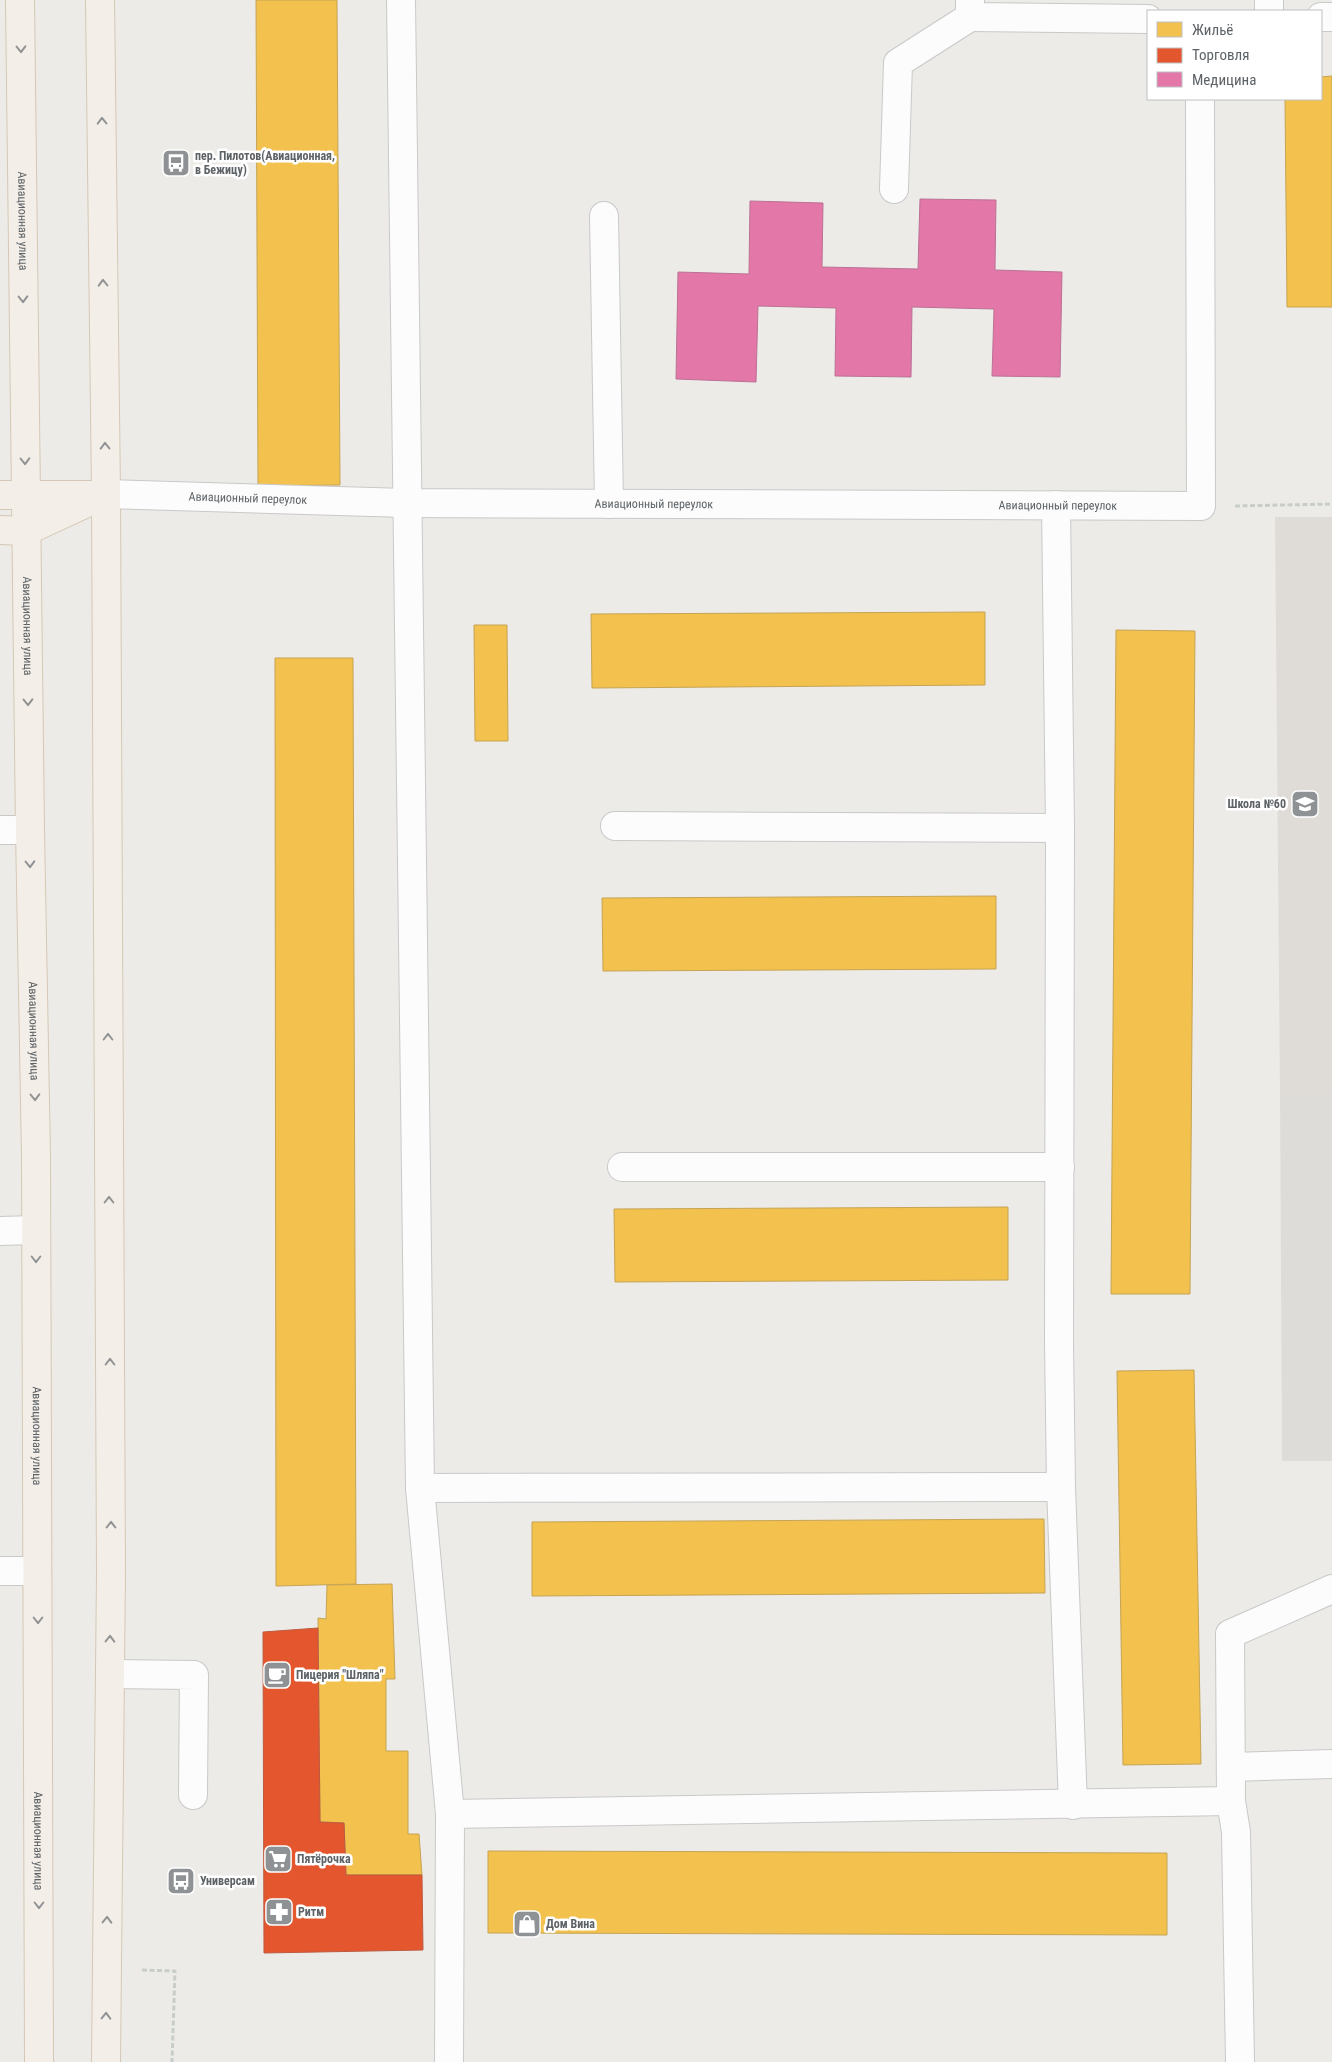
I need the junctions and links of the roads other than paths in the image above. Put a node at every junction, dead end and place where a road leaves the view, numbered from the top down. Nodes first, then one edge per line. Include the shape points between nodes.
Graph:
1 (20, 0) edge
2 (100, 0) edge
3 (401, 0) edge
4 (970, 9) edge
5 (1147, 19) edge
6 (1200, 100) edge
7 (894, 189) dead end
8 (604, 216) dead end
9 (106, 494) junction
10 (13, 495) edge
11 (406, 503) junction
12 (609, 504) junction
13 (1056, 505) junction
14 (13, 530) edge
15 (615, 826) dead end
16 (1060, 828) junction
17 (0, 830) edge
18 (30, 830) junction
19 (622, 1167) dead end
20 (1060, 1168) junction
21 (36, 1230) junction
22 (0, 1231) edge
23 (1061, 1487) junction
24 (420, 1488) junction
25 (37, 1571) junction
26 (0, 1572) edge
27 (1332, 1589) edge
28 (110, 1674) junction
29 (1332, 1764) edge
30 (1231, 1767) junction
31 (193, 1795) dead end
32 (1231, 1800) junction
33 (1073, 1804) junction
34 (450, 1814) junction
35 (39, 2062) edge
36 (106, 2062) edge
37 (449, 2062) edge
38 (1240, 2062) edge

1 -> 10 main road, Авиационная улица
9 -> 2 main road
3 - 11 street
4 - 5 street
4 - 7 street via 898,63
6 - 13 street, Авиационный переулок via 1201,506
8 - 12 street
9 - 10 main road
9 - 11 street, Авиационный переулок
9 - 14 main road
28 -> 9 main road
10 - 14 main road, Авиационная улица
11 - 12 street, Авиационный переулок
11 - 24 street
12 - 13 street, Авиационный переулок
13 - 16 street
14 -> 18 main road, Авиационная улица
15 - 16 street
16 - 20 street
17 - 18 street
18 -> 21 main road, Авиационная улица
19 - 20 street
20 - 23 street
21 - 22 street
21 -> 25 main road, Авиационная улица
23 - 24 street
23 - 33 street
24 - 34 street
25 - 26 street
25 -> 35 main road, Авиационная улица
27 - 30 street via 1230,1634
28 - 31 street via 194,1674
36 -> 28 main road
29 - 30 street
30 - 32 street
32 - 33 street
32 - 38 street via 1236,1832
33 - 34 street
34 - 37 street

